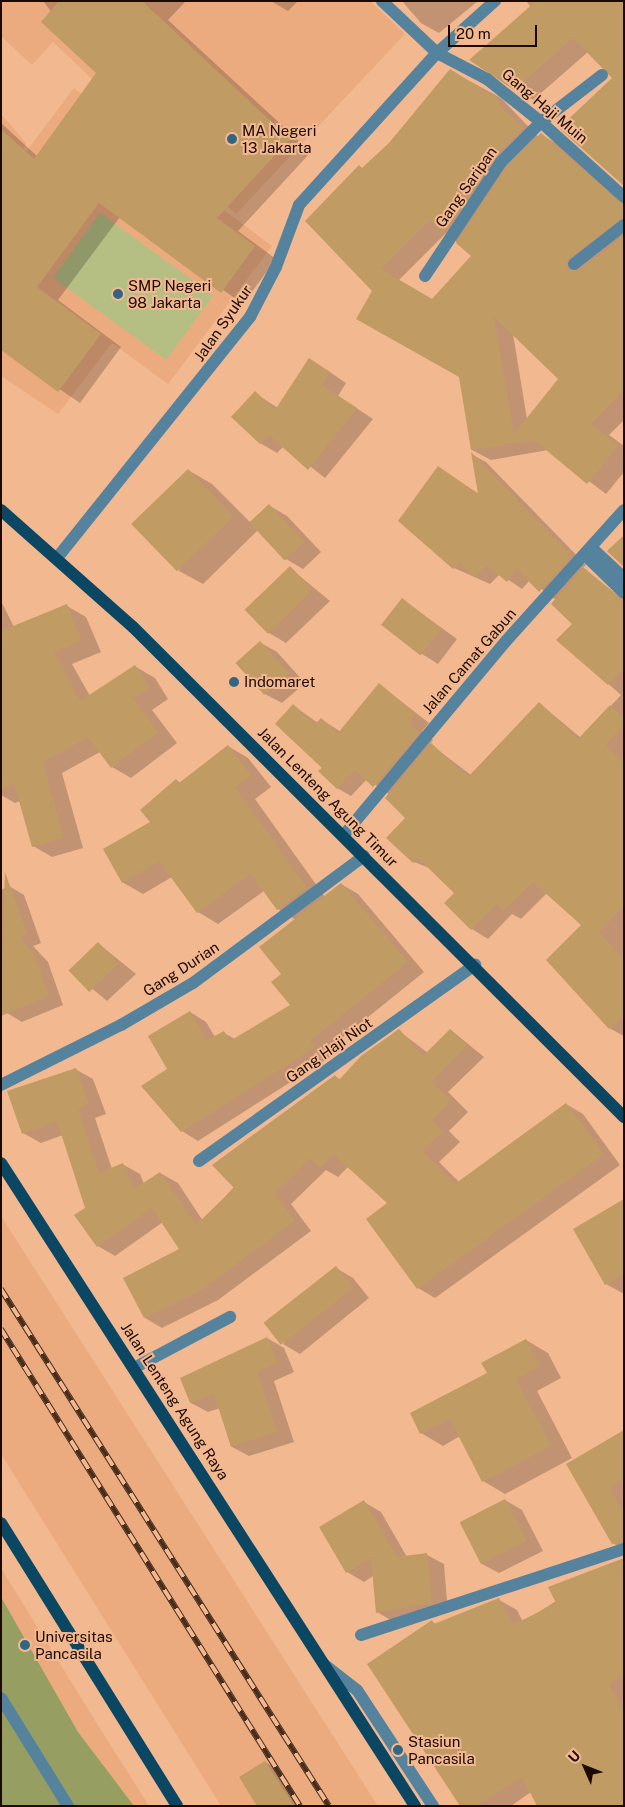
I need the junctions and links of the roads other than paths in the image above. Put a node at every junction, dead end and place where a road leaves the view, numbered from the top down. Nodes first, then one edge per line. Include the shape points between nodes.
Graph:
1 (382, 1) edge
2 (495, 1) edge
3 (437, 53) junction
4 (602, 75) dead end
5 (541, 122) junction
6 (624, 197) edge
7 (624, 225) edge
8 (574, 264) dead end
9 (425, 276) dead end
10 (1, 510) edge
11 (624, 510) edge
12 (588, 551) junction
13 (57, 558) junction
14 (624, 578) edge
15 (624, 593) edge
16 (343, 836) junction
17 (364, 856) junction
18 (475, 965) junction
19 (1, 1085) edge
20 (624, 1117) edge
21 (199, 1161) dead end
22 (1, 1163) edge
23 (230, 1317) dead end
24 (134, 1368) junction
25 (1, 1523) edge
26 (624, 1549) edge
27 (361, 1635) dead end
28 (318, 1659) junction
29 (1, 1698) edge
30 (68, 1806) edge
31 (177, 1806) edge
32 (415, 1806) edge
33 (433, 1806) edge

1 - 3 street
2 - 3 street, Jalan Syukur
3 - 5 street, Gang Haji Muin via 487,79
3 - 13 street, Jalan Syukur via 299,205 276,267 250,317
4 - 5 street, Gang Saripan
5 - 6 street, Gang Haji Muin
5 - 9 street, Gang Saripan via 490,176
7 - 8 street
10 - 13 main road, Jalan Lenteng Agung Timur
11 - 12 street, Jalan Camat Gabun
12 - 14 street
12 - 15 street
12 - 16 street, Jalan Camat Gabun
13 - 16 main road, Jalan Lenteng Agung Timur via 133,627
16 - 17 main road, Jalan Lenteng Agung Timur
17 - 18 main road, Jalan Lenteng Agung Timur
17 - 19 street, Gang Durian via 193,983 121,1025
18 - 20 main road, Jalan Lenteng Agung Timur
18 - 21 street, Gang Haji Niot
22 - 24 main road, Jalan Lenteng Agung Raya
23 - 24 street
24 - 28 main road, Jalan Lenteng Agung Raya
25 - 31 main road
26 - 27 street
28 - 32 main road, Jalan Lenteng Agung Raya
28 - 33 street, Jalan Lenteng Agung Raya via 357,1690
29 - 30 street

